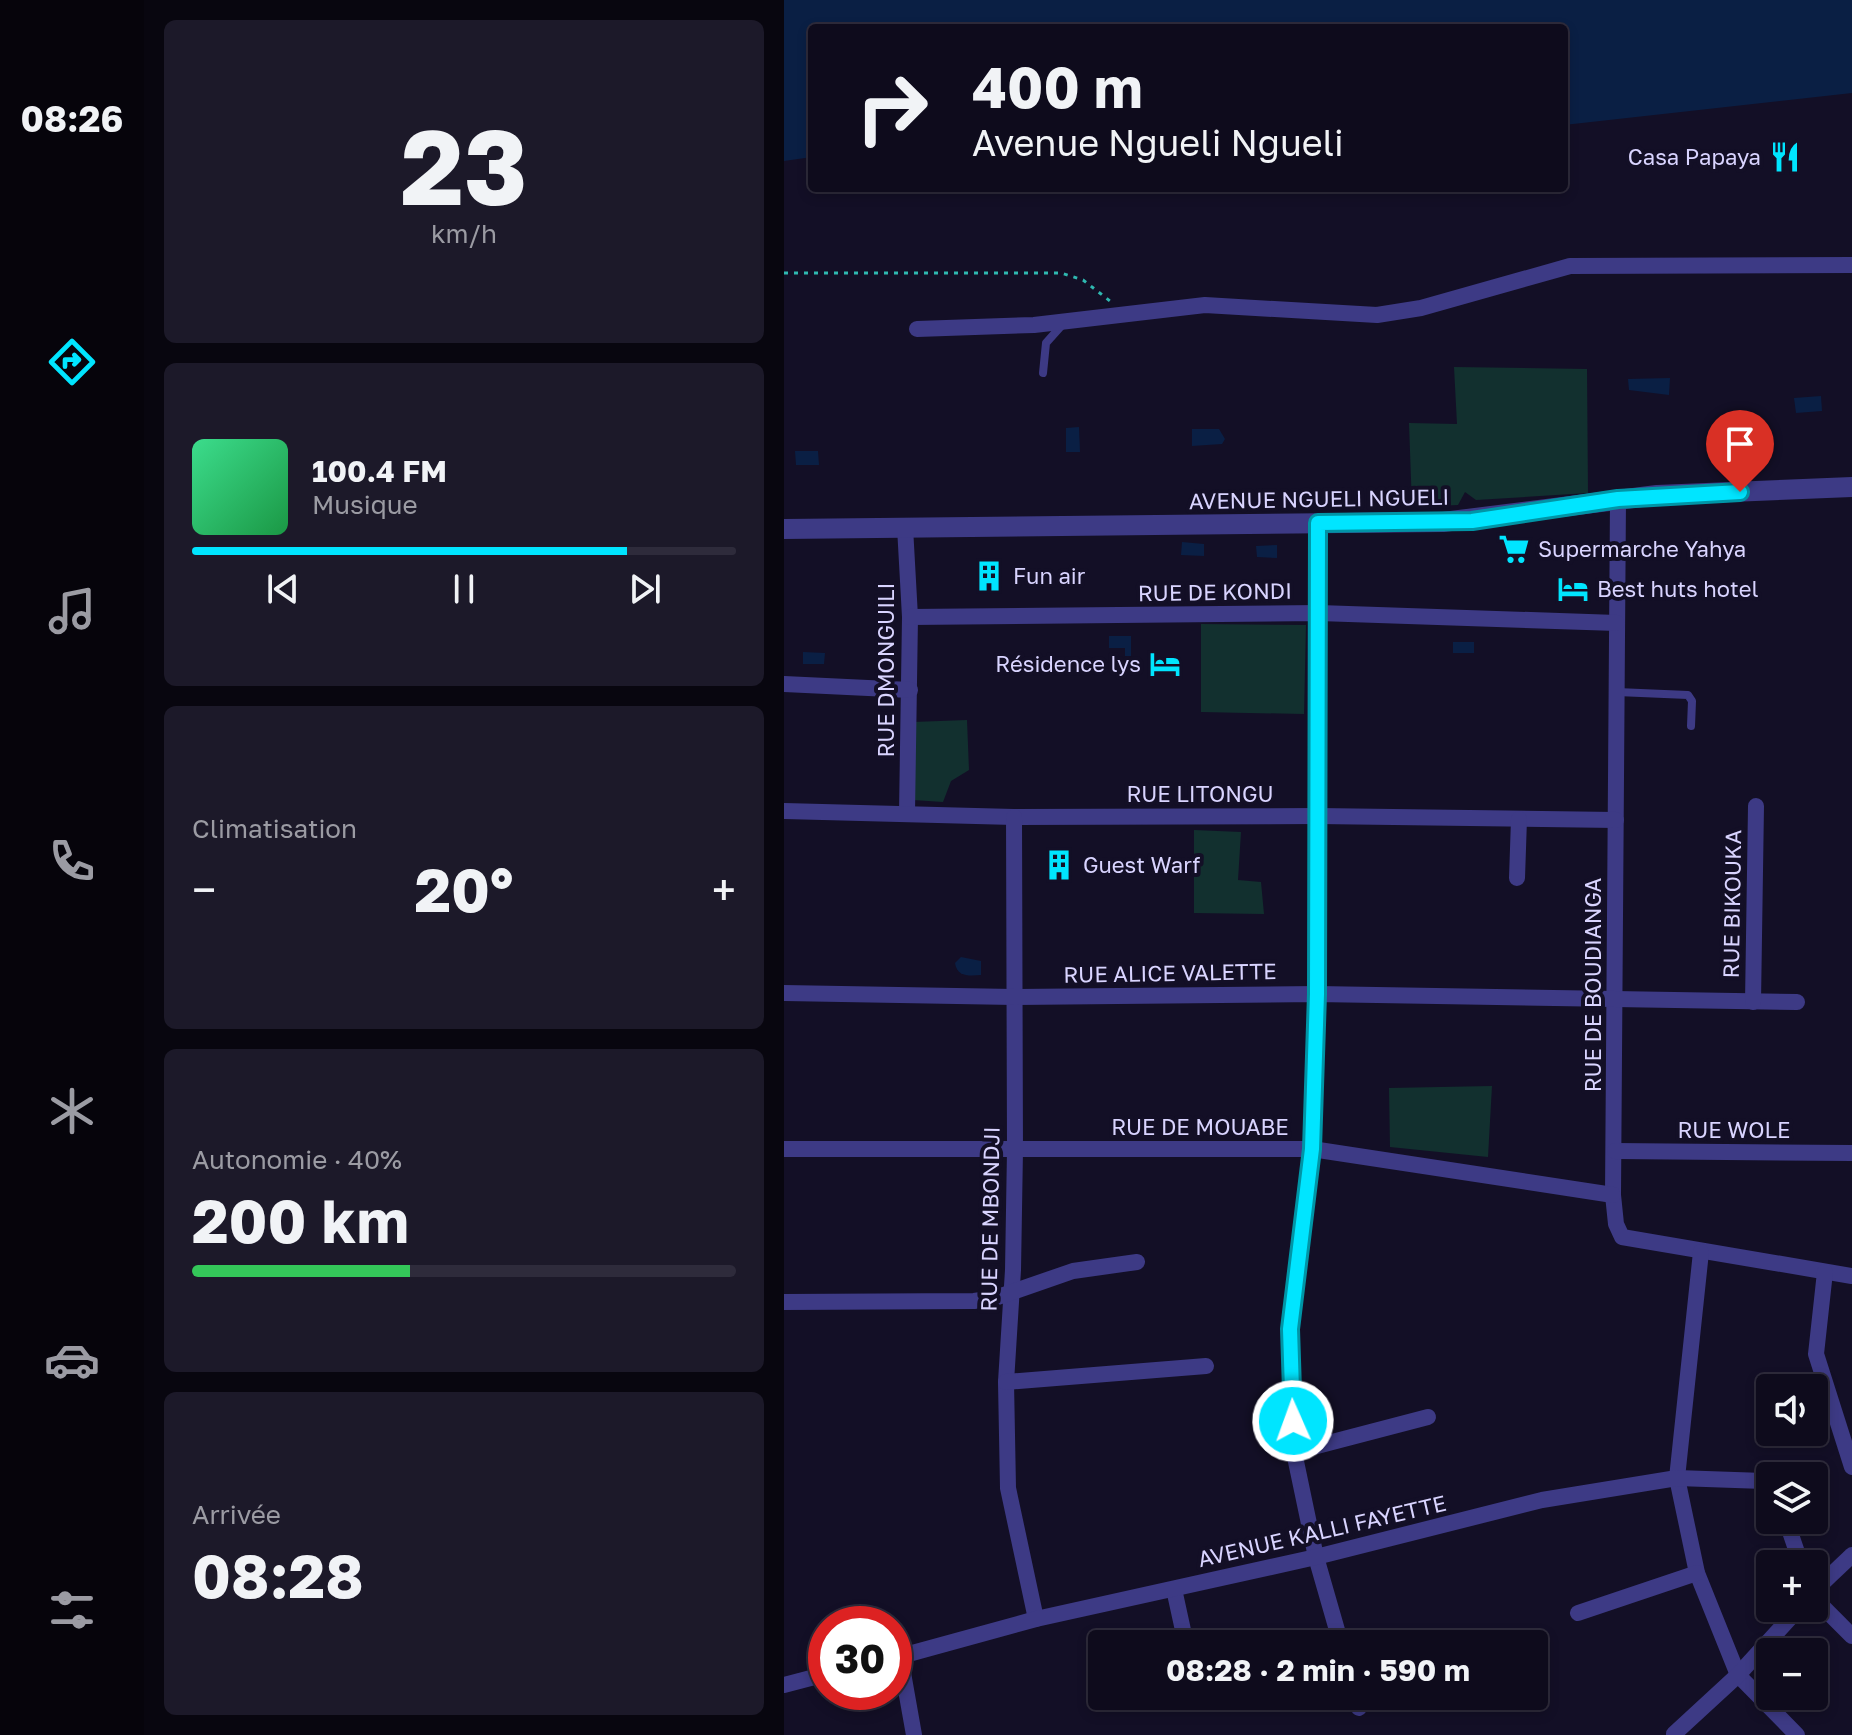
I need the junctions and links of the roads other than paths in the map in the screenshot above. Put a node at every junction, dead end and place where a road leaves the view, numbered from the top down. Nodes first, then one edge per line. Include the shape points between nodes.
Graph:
1 (1852, 265) edge
2 (1067, 321) junction
3 (917, 329) dead end
4 (1043, 373) dead end
5 (1852, 487) edge
6 (1618, 499) junction
7 (1318, 523) junction
8 (905, 527) junction
9 (784, 529) edge
10 (1319, 613) junction
11 (910, 617) junction
12 (1617, 623) junction
13 (784, 684) edge
14 (910, 690) junction
15 (1617, 692) junction
16 (1691, 726) dead end
17 (1756, 806) dead end
18 (784, 811) edge
19 (907, 813) junction
20 (1318, 816) junction
21 (1014, 817) junction
22 (1519, 819) junction
23 (1616, 820) junction
24 (1517, 878) dead end
25 (784, 993) edge
26 (1317, 994) junction
27 (1014, 997) junction
28 (1615, 997) junction
29 (1753, 1002) junction
30 (1797, 1002) dead end
31 (784, 1149) edge
32 (1312, 1149) junction
33 (1015, 1150) junction
34 (1615, 1151) junction
35 (1852, 1153) edge
36 (1613, 1195) junction
37 (1701, 1252) junction
38 (1137, 1262) dead end
39 (1825, 1272) junction
40 (1852, 1276) edge
41 (1012, 1292) junction
42 (784, 1302) edge
43 (1206, 1366) dead end
44 (1006, 1382) junction
45 (1428, 1417) dead end
46 (1294, 1452) junction
47 (1852, 1467) edge
48 (1677, 1478) junction
49 (1756, 1482) edge
50 (1852, 1555) edge
51 (1316, 1557) junction
52 (1697, 1573) junction
53 (1828, 1578) edge
54 (1174, 1589) junction
55 (1828, 1612) edge
56 (1578, 1613) dead end
57 (1036, 1619) junction
58 (1786, 1622) edge
59 (1183, 1630) edge
60 (1337, 1630) edge
61 (1852, 1636) edge
62 (912, 1653) edge
63 (1738, 1675) junction
64 (808, 1679) edge
65 (784, 1685) edge
66 (909, 1710) edge
67 (1674, 1734) edge
68 (914, 1735) edge
69 (1797, 1735) edge

1 - 2 street via 1570,266 1421,308 1377,315 1205,305
2 - 3 street
2 - 4 lane via 1046,343
5 - 6 street, AVENUE NGUELI NGUELI
6 - 7 street, AVENUE NGUELI NGUELI via 1472,521
6 - 12 street, RUE DE BOUDIANGA
7 - 8 street, AVENUE NGUELI NGUELI
7 - 10 street
8 - 9 street, AVENUE NGUELI NGUELI
8 - 11 street, RUE DMONGUILI
10 - 11 street, RUE DE KONDI
10 - 12 street, RUE DE KONDI
10 - 20 street
11 - 14 street, RUE DMONGUILI
12 - 15 street, RUE DE BOUDIANGA
13 - 14 street
14 - 19 street, RUE DMONGUILI
15 - 16 lane via 1688,695
15 - 23 street, RUE DE BOUDIANGA
17 - 29 street, RUE BIKOUKA
18 - 19 street, RUE LITONGU
19 - 21 street, RUE LITONGU
20 - 21 street, RUE LITONGU
20 - 22 street, RUE LITONGU
20 - 26 street
21 - 27 street, RUE DE MBONDJI
22 - 23 street, RUE LITONGU
22 - 24 street
23 - 28 street, RUE DE BOUDIANGA
25 - 27 street, RUE ALICE VALETTE
26 - 27 street, RUE ALICE VALETTE
26 - 28 street, RUE ALICE VALETTE
26 - 32 street
27 - 33 street, RUE DE MBONDJI
28 - 29 street, RUE ALICE VALETTE
28 - 34 street, RUE DE BOUDIANGA
29 - 30 street, RUE ALICE VALETTE
31 - 33 street, RUE DE MOUABE
32 - 33 street, RUE DE MOUABE
32 - 36 street, RUE DE MOUABE
32 - 46 street via 1290,1329
33 - 41 street, RUE DE MBONDJI
34 - 35 street, RUE WOLE
34 - 36 street, RUE DE BOUDIANGA
36 - 37 street, RUE DE BOUDIANGA via 1622,1237
37 - 39 street, RUE DE BOUDIANGA
37 - 48 street
38 - 41 street via 1061,1274
39 - 40 street, RUE DE BOUDIANGA
39 - 47 street via 1816,1354
41 - 42 street via 974,1301
41 - 44 street, RUE DE MBONDJI
43 - 44 street
44 - 57 street, RUE DE MBONDJI via 1008,1488
45 - 46 street
46 - 51 street
48 - 49 street, AVENUE KALLI FAYETTE
48 - 51 street, AVENUE KALLI FAYETTE via 1542,1500
48 - 52 street
50 - 53 street
51 - 54 street, AVENUE KALLI FAYETTE
51 - 60 street
52 - 56 street
52 - 63 street
54 - 57 street, AVENUE KALLI FAYETTE
54 - 59 street
55 - 61 street
57 - 62 street, AVENUE KALLI FAYETTE
58 - 63 street
63 - 67 street
63 - 69 street
64 - 65 street
66 - 68 street

